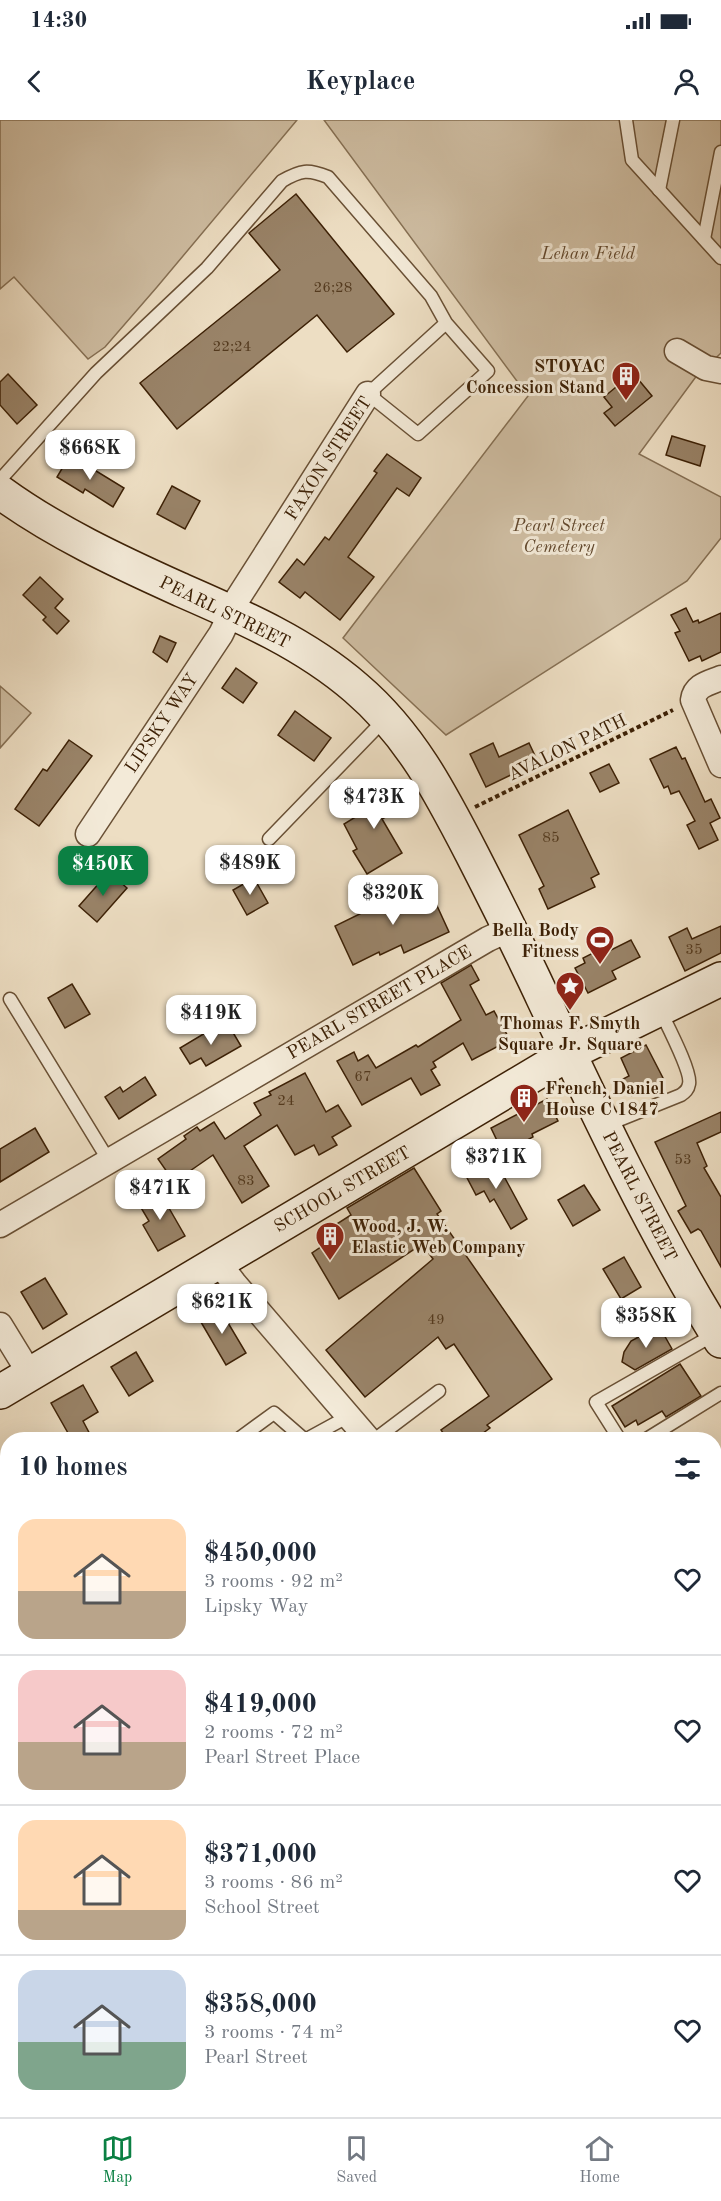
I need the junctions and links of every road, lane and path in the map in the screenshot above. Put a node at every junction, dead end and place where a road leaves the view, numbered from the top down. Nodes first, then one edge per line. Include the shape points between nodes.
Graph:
1 (626, 120) edge
2 (673, 120) edge
3 (721, 152) edge
4 (659, 190) junction
5 (704, 239) junction
6 (721, 258) edge
7 (446, 322) junction
8 (677, 351) dead end
9 (721, 371) edge
10 (368, 394) junction
11 (0, 480) edge
12 (0, 492) edge
13 (232, 611) junction
14 (721, 678) edge
15 (693, 700) junction
16 (387, 717) junction
17 (721, 765) edge
18 (453, 818) junction
19 (88, 834) dead end
20 (269, 839) dead end
21 (510, 929) junction
22 (721, 979) edge
23 (10, 999) dead end
24 (659, 1008) junction
25 (570, 1053) junction
26 (604, 1126) junction
27 (109, 1161) junction
28 (0, 1225) edge
29 (218, 1262) junction
30 (0, 1325) edge
31 (719, 1337) edge
32 (30, 1374) junction
33 (439, 1391) dead end
34 (0, 1392) edge
35 (721, 1393) edge
36 (349, 1416) junction
37 (248, 1432) edge
38 (296, 1432) edge
39 (320, 1432) edge
40 (362, 1432) edge
41 (385, 1432) edge
42 (615, 1432) edge
43 (658, 1432) edge

1 - 4 lane via 632,160
2 - 4 lane
3 - 5 lane
4 - 5 lane
5 - 6 lane
7 - 10 lane, FAXON STREET
7 - 10 lane via 488,371 418,434
7 - 11 lane via 431,296 328,177 311,170 295,174 282,181 207,268 96,373
8 - 9 street via 706,368
10 - 13 street, FAXON STREET
12 - 13 main road, PEARL STREET via 50,526
13 - 16 main road, PEARL STREET via 320,661
13 - 19 street, LIPSKY WAY via 221,634
14 - 15 street via 699,687
15 - 17 street
15 - 18 path, AVALON PATH
16 - 18 main road, PEARL STREET via 424,765
16 - 20 lane
18 - 21 main road, PEARL STREET
21 - 25 main road, PEARL STREET
21 - 27 street, PEARL STREET PLACE
22 - 24 main road, SCHOOL STREET
23 - 27 lane
24 - 25 main road, SCHOOL STREET
24 - 26 lane via 687,1070 687,1090
25 - 26 main road, PEARL STREET
25 - 29 main road, SCHOOL STREET
26 - 31 main road, PEARL STREET via 652,1224
27 - 28 street, PEARL STREET PLACE
29 - 32 main road, SCHOOL STREET
29 - 36 street
30 - 32 street
31 - 42 lane via 596,1402
32 - 34 main road, SCHOOL STREET
33 - 41 lane
35 - 43 lane
36 - 39 lane
36 - 40 street
37 - 38 lane via 273,1413

